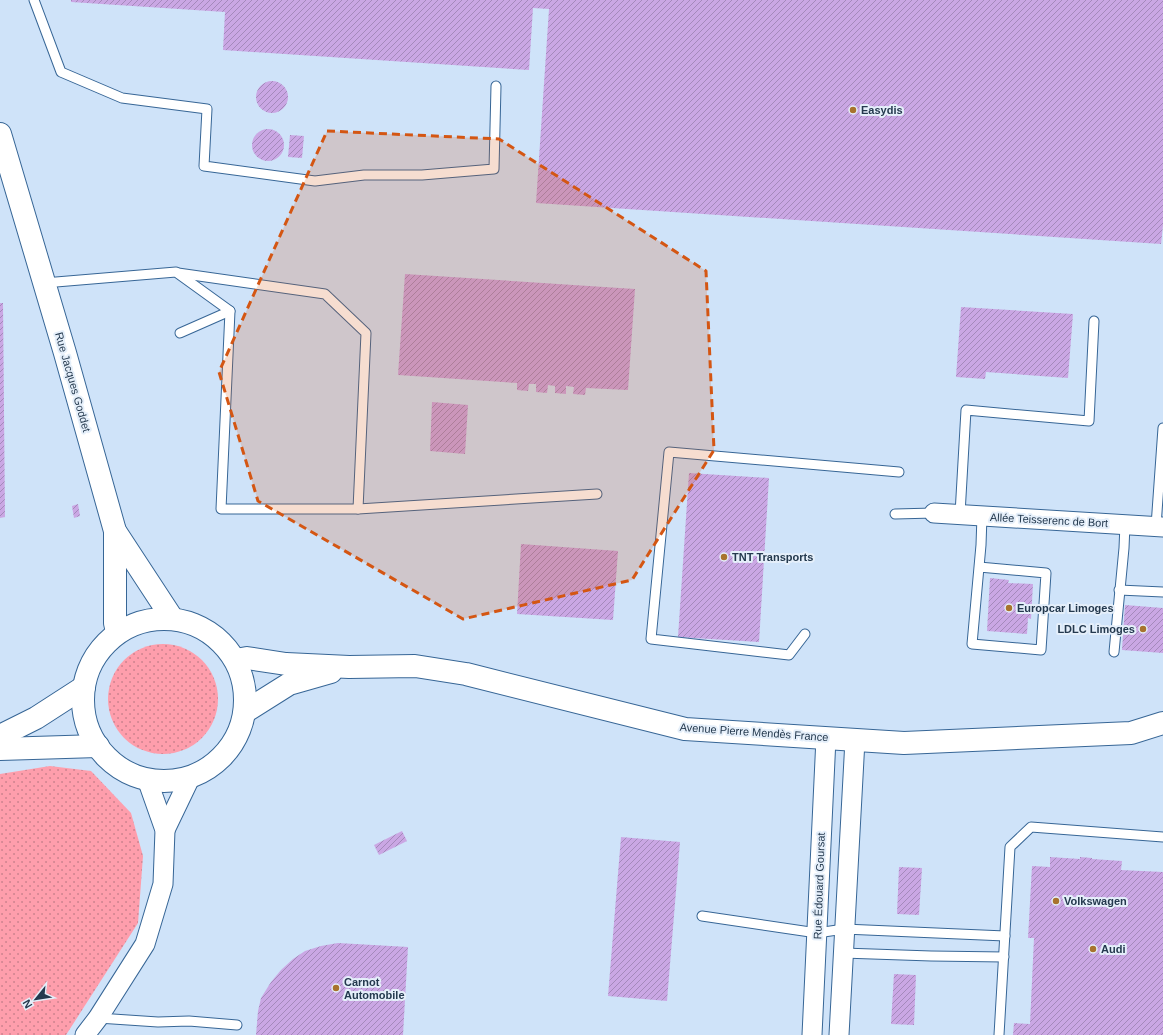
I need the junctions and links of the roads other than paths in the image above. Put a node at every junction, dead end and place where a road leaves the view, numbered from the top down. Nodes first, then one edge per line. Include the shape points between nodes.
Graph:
1 (34, 0) edge
2 (496, 86) dead end
3 (0, 134) edge
4 (176, 272) junction
5 (44, 283) junction
6 (230, 311) junction
7 (1094, 321) dead end
8 (180, 333) dead end
9 (1163, 428) edge
10 (899, 472) dead end
11 (1161, 481) edge
12 (596, 494) dead end
13 (358, 509) junction
14 (934, 513) joint
15 (894, 514) dead end
16 (960, 514) junction
17 (982, 516) junction
18 (1124, 524) junction
19 (1159, 527) edge
20 (115, 531) junction
21 (979, 567) junction
22 (1120, 590) junction
23 (1163, 592) edge
24 (172, 618) junction
25 (117, 632) junction
26 (805, 634) dead end
27 (1114, 652) dead end
28 (236, 660) junction
29 (349, 667) junction
30 (84, 687) junction
31 (246, 711) junction
32 (1163, 723) edge
33 (0, 736) edge
34 (826, 738) junction
35 (855, 740) junction
36 (98, 746) junction
37 (0, 748) edge
38 (190, 778) junction
39 (146, 779) junction
40 (165, 830) junction
41 (1163, 837) edge
42 (702, 916) dead end
43 (844, 929) junction
44 (817, 933) junction
45 (1005, 936) junction
46 (843, 953) junction
47 (1004, 957) junction
48 (98, 1018) junction
49 (237, 1025) dead end
50 (86, 1035) edge
51 (812, 1035) edge
52 (839, 1035) edge
53 (999, 1035) edge

1 - 2 lane via 61,72 122,98 207,110 204,166 315,181 364,175 422,175 494,169
3 - 5 main road, Rue Jacques Goddet
4 - 5 lane
4 - 6 lane
4 - 13 lane via 325,294 366,333
5 - 20 main road, Rue Jacques Goddet
6 - 8 lane
6 - 13 lane via 221,508
7 - 16 lane via 1089,421 966,410
9 - 11 lane
10 - 26 lane via 669,452 651,639 789,656
11 - 19 lane
12 - 13 lane
14 - 15 lane
14 - 16 street, Allée Teisserenc de Bort
16 - 17 street, Allée Teisserenc de Bort
17 - 18 street, Allée Teisserenc de Bort
17 - 21 lane
18 - 19 street, Allée Teisserenc de Bort
18 - 22 lane
20 - 24 main road, Rue Jacques Goddet
20 - 25 main road
21 - 21 lane via 972,644 1041,650 1046,573
22 - 23 lane
22 - 27 lane
24 - 25 main road via 153,618 134,623
24 - 28 main road via 198,625 209,632 220,640
25 - 30 main road via 101,647 90,666
28 - 29 main road, Avenue Pierre Mendès France via 247,658 286,664
28 - 31 main road via 245,685
29 - 31 main road, Avenue Pierre Mendès France via 289,684
29 - 34 main road, Avenue Pierre Mendès France via 415,666 466,674 686,729
30 - 33 main road via 36,718
30 - 36 main road via 83,708 88,728
31 - 38 main road via 239,733 227,752 210,768
32 - 35 main road, Avenue Pierre Mendès France via 1131,733 904,743
34 - 35 main road, Avenue Pierre Mendès France
34 - 44 street, Rue Édouard Goursat
35 - 43 street
36 - 37 main road
36 - 39 main road via 111,761 128,772
38 - 39 main road via 168,781
38 - 40 street
39 - 40 street
40 - 48 street via 163,884 145,944
41 - 45 lane via 1031,827 1010,848
42 - 44 lane
43 - 44 lane
43 - 45 lane
43 - 46 street
44 - 51 street, Rue Édouard Goursat
45 - 47 lane
46 - 47 lane
46 - 52 street
47 - 53 lane
48 - 49 lane
48 - 50 street

